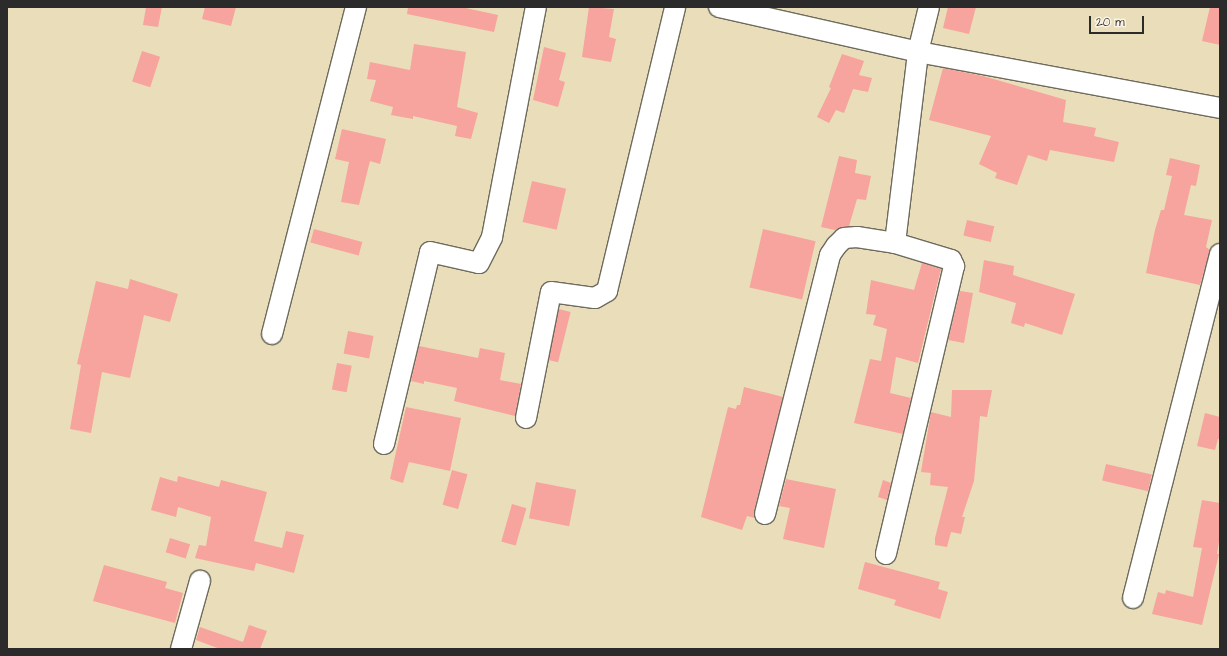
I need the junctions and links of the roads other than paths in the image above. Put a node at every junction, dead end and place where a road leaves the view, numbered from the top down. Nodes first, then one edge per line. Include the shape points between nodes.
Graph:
1 (356, 7) edge
2 (536, 7) edge
3 (675, 7) edge
4 (719, 7) edge
5 (929, 7) edge
6 (918, 52) junction
7 (1220, 108) edge
8 (896, 243) junction
9 (1220, 254) edge
10 (272, 334) dead end
11 (526, 418) dead end
12 (384, 444) dead end
13 (765, 514) dead end
14 (886, 554) dead end
15 (200, 581) dead end
16 (1133, 598) dead end
17 (181, 649) edge

1 - 10 street
2 - 12 street via 492,237 479,263 430,252
3 - 11 street via 607,291 595,298 551,292
4 - 6 street
5 - 6 street
6 - 7 street
6 - 8 street
8 - 13 street via 857,237 844,238 830,255
8 - 14 street via 951,260 954,266
9 - 16 street
15 - 17 street

